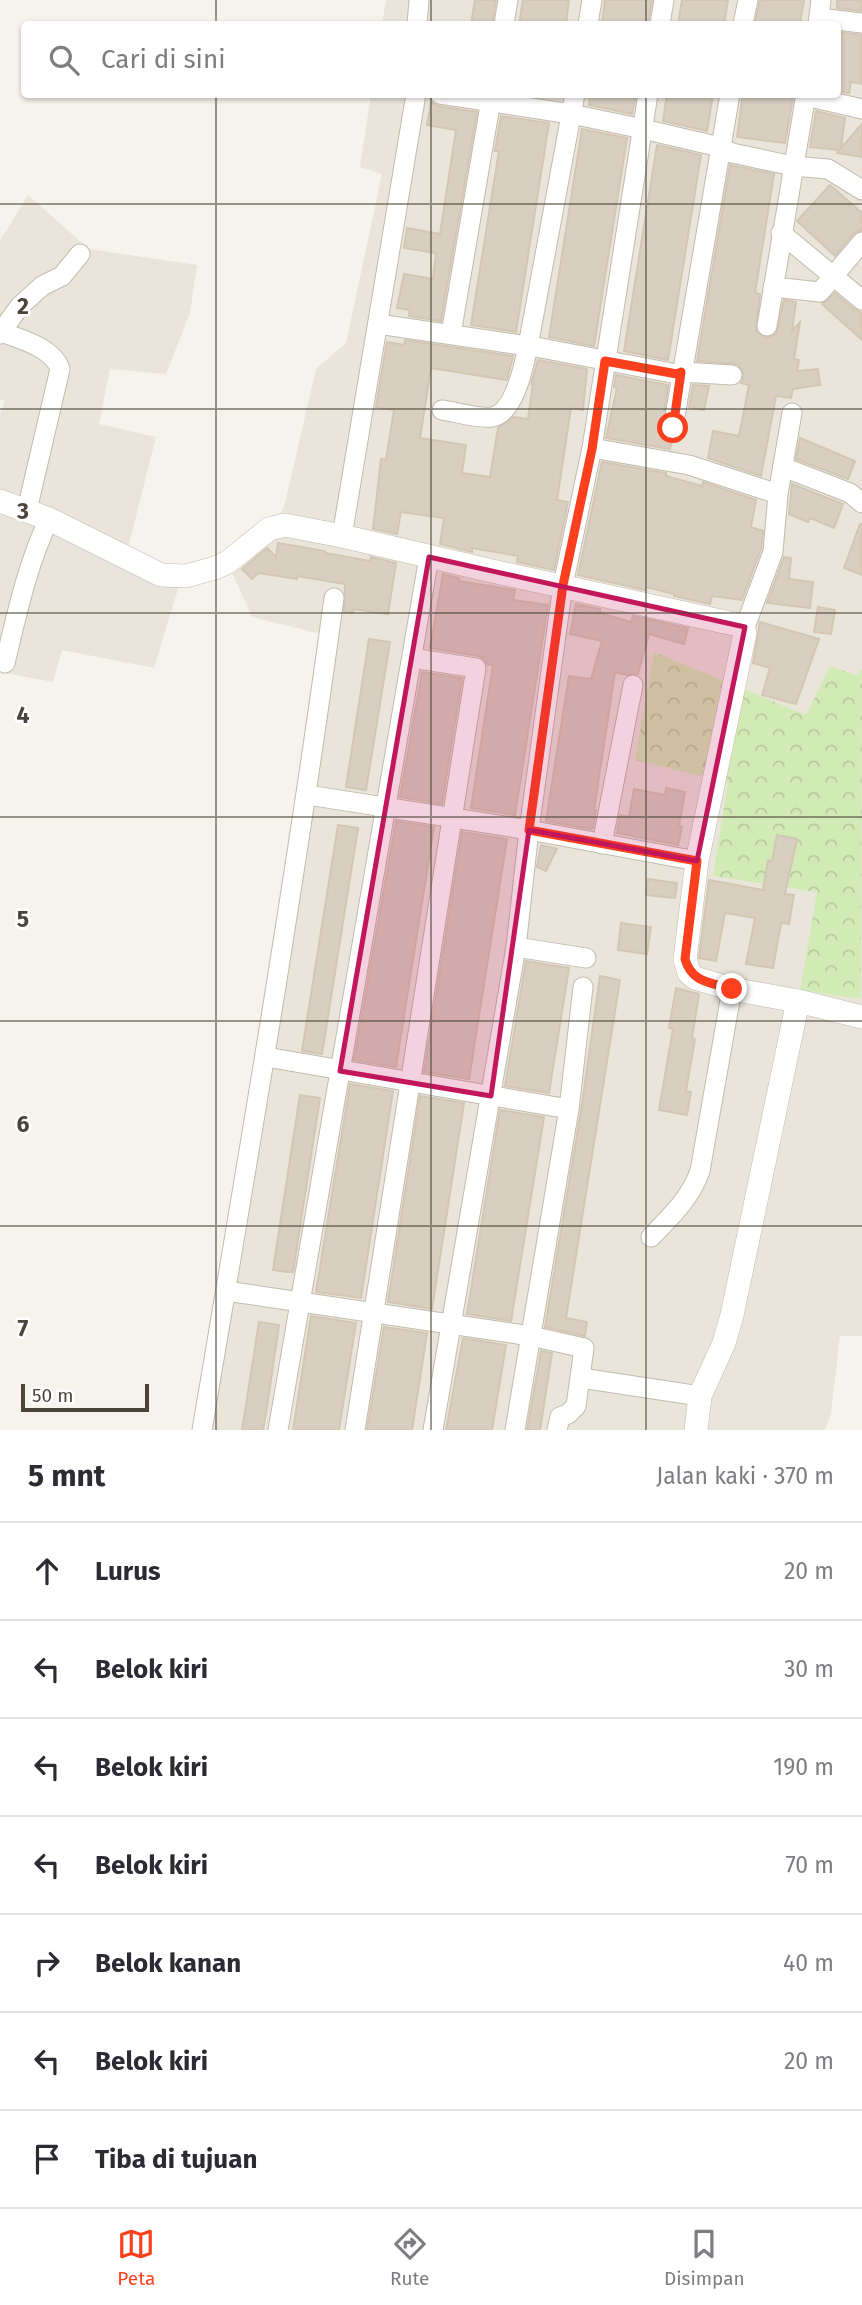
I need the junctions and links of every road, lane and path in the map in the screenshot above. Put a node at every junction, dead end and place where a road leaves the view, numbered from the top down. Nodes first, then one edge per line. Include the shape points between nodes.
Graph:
1 (419, 0) edge
2 (508, 0) edge
3 (592, 0) edge
4 (664, 0) edge
5 (748, 0) edge
6 (819, 14) edge
7 (417, 21) edge
8 (504, 21) edge
9 (588, 21) edge
10 (660, 21) edge
11 (744, 21) edge
12 (862, 23) edge
13 (415, 98) edge
14 (574, 98) edge
15 (647, 98) edge
16 (729, 98) edge
17 (805, 98) edge
18 (818, 98) edge
19 (491, 99) edge
20 (862, 109) edge
21 (571, 114) junction
22 (643, 128) junction
23 (720, 147) junction
24 (793, 166) junction
25 (862, 190) edge
26 (781, 233) junction
27 (862, 242) edge
28 (80, 254) dead end
29 (834, 275) junction
30 (772, 286) junction
31 (862, 300) edge
32 (378, 324) junction
33 (767, 326) dead end
34 (1, 333) edge
35 (451, 334) junction
36 (528, 346) junction
37 (605, 361) junction
38 (681, 372) junction
39 (732, 375) dead end
40 (442, 410) dead end
41 (792, 413) dead end
42 (673, 428) dead end
43 (592, 449) junction
44 (783, 467) junction
45 (778, 494) junction
46 (0, 501) edge
47 (862, 503) edge
48 (27, 510) junction
49 (49, 519) junction
50 (342, 536) junction
51 (429, 557) junction
52 (563, 585) junction
53 (334, 598) dead end
54 (745, 627) junction
55 (412, 658) junction
56 (5, 663) dead end
57 (633, 685) dead end
58 (307, 794) junction
59 (386, 806) junction
60 (453, 819) junction
61 (529, 830) junction
62 (602, 844) junction
63 (697, 861) junction
64 (516, 947) junction
65 (586, 958) dead end
66 (583, 987) dead end
67 (732, 989) junction
68 (798, 1001) junction
69 (862, 1017) edge
70 (266, 1057) junction
71 (340, 1071) junction
72 (411, 1081) junction
73 (491, 1096) junction
74 (569, 1109) junction
75 (651, 1237) dead end
76 (226, 1291) junction
77 (300, 1301) junction
78 (374, 1313) junction
79 (452, 1323) junction
80 (531, 1336) junction
81 (581, 1378) junction
82 (700, 1396) junction
83 (202, 1430) edge
84 (278, 1430) edge
85 (355, 1430) edge
86 (433, 1430) edge
87 (515, 1430) edge
88 (557, 1430) edge
89 (696, 1430) edge

1 - 7 street
2 - 8 street
3 - 9 street
4 - 10 street
5 - 11 street
6 - 12 street
13 - 32 street
14 - 21 street
15 - 22 street
16 - 23 street
17 - 24 street
18 - 20 street
19 - 21 street
19 - 35 street
21 - 22 street
21 - 36 street
22 - 23 street
22 - 37 street
23 - 24 street
23 - 38 street
24 - 25 street via 828,169
24 - 26 street
26 - 29 street
26 - 30 street
27 - 29 street
28 - 34 street via 62,276 20,306
29 - 30 street via 820,292
29 - 31 street
30 - 33 street
32 - 35 street
32 - 50 street
34 - 48 street via 52,355 60,369
35 - 36 street
36 - 37 street
36 - 40 street via 519,383 502,411 492,416
37 - 38 street
37 - 43 street
38 - 39 street
38 - 42 street
41 - 44 street
43 - 45 street via 689,465
43 - 52 street
44 - 45 street
44 - 47 street via 850,493
45 - 54 street via 773,552
46 - 48 street
48 - 49 street
49 - 50 street via 171,577 194,575 228,562 260,535 279,526
49 - 56 street via 37,544
50 - 51 street
51 - 52 street
51 - 55 street
52 - 54 street
52 - 61 street
53 - 58 street
54 - 63 street
55 - 59 street
55 - 60 street via 476,668
57 - 62 street
58 - 59 street
58 - 70 street
59 - 60 street
59 - 71 street
60 - 61 street
60 - 72 street
61 - 62 street
61 - 64 street
62 - 63 street
63 - 67 street via 685,959 695,978
64 - 65 street
64 - 73 street
66 - 74 street
67 - 68 street
67 - 75 street via 700,1171 686,1200
68 - 69 street
68 - 82 street via 732,1315
70 - 71 street
70 - 76 street
71 - 72 street
71 - 77 street
72 - 73 street
72 - 78 street
73 - 74 street
73 - 79 street
74 - 80 street
76 - 77 street
76 - 83 street
77 - 78 street
77 - 84 street
78 - 79 street
78 - 85 street
79 - 80 street
79 - 86 street
80 - 81 street via 584,1348
80 - 87 street
81 - 82 street
81 - 88 street via 576,1406 559,1417
82 - 89 street

